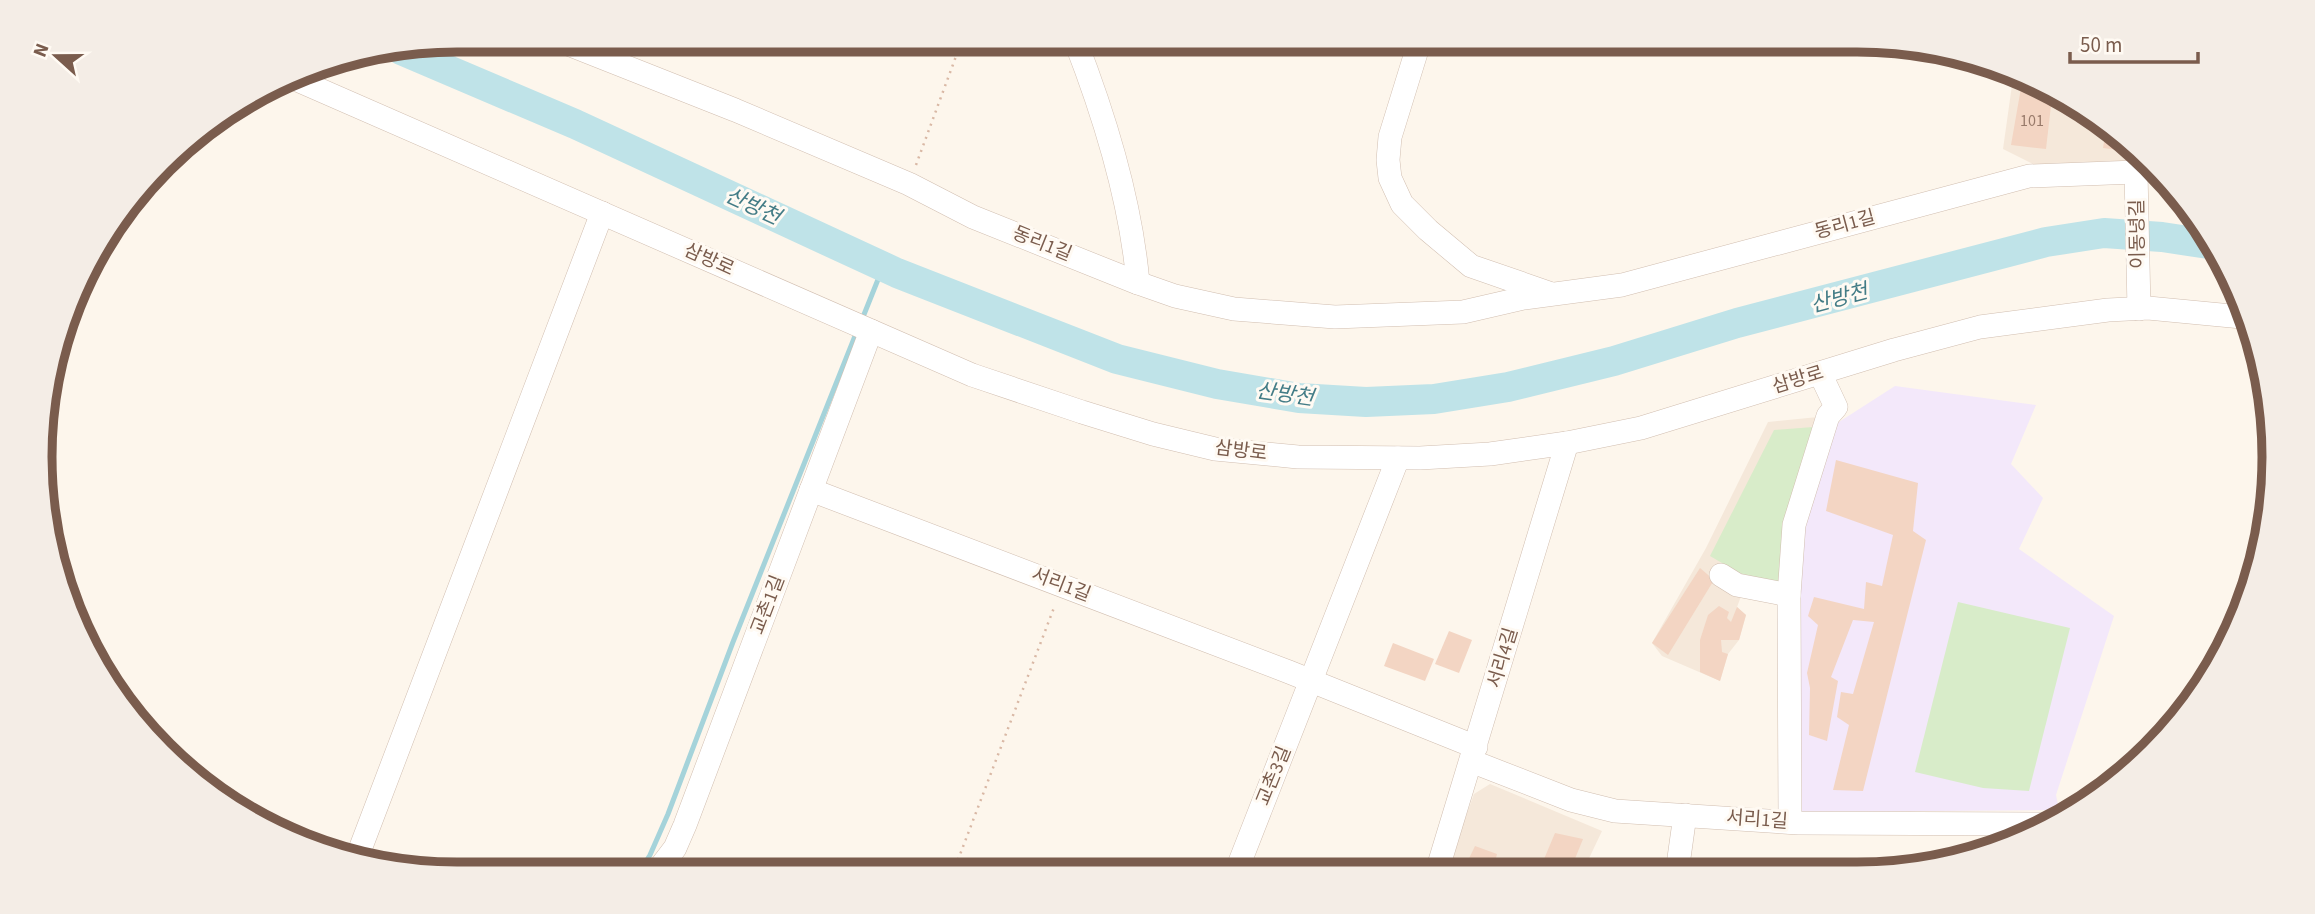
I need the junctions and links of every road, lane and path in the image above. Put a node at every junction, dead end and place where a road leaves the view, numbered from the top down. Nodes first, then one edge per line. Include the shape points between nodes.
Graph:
1 (588, 52) edge
2 (958, 52) edge
3 (1080, 52) edge
4 (1416, 52) edge
5 (303, 83) edge
6 (2139, 167) edge
7 (909, 184) junction
8 (602, 213) junction
9 (1138, 283) junction
10 (1555, 295) junction
11 (2139, 309) junction
12 (2237, 317) edge
13 (863, 328) junction
14 (1820, 373) junction
15 (1567, 443) junction
16 (1398, 458) junction
17 (811, 490) junction
18 (1063, 586) junction
19 (1729, 587) dead end
20 (1789, 595) junction
21 (1312, 681) junction
22 (1474, 754) junction
23 (1685, 816) junction
24 (1790, 822) junction
25 (2029, 824) edge
26 (360, 850) edge
27 (664, 862) edge
28 (957, 862) edge
29 (1240, 862) edge
30 (1440, 862) edge
31 (1678, 862) edge

1 - 7 street, 동리1길
2 - 7 path
3 - 9 street via 1100,103 1135,246
4 - 10 street, 동리1길 via 1390,137 1390,178 1402,204 1471,266
5 - 8 street, 삼방로
6 - 10 street, 동리1길 via 2029,176 1622,285
6 - 11 street, 이동녕길
7 - 9 street, 동리1길 via 973,217
8 - 13 street, 삼방로
8 - 26 street
9 - 10 street, 동리1길 via 1234,309 1335,317 1463,312
11 - 12 street, 삼방로
11 - 14 street, 삼방로 via 1980,327
13 - 16 street, 삼방로 via 972,374 1202,446 1298,457
13 - 17 street, 교촌1길
14 - 15 street, 삼방로 via 1641,428
14 - 20 street via 1836,407 1828,416 1794,525
15 - 16 street, 삼방로
15 - 22 street, 서리4길
16 - 21 street
17 - 18 street, 서리1길
17 - 27 street, 교촌1길 via 685,825
18 - 21 street, 서리1길
18 - 28 path
19 - 20 street
20 - 24 street
21 - 22 street, 서리1길
21 - 29 street, 교촌3길
22 - 23 street, 서리1길 via 1571,800 1615,811
22 - 30 street, 서리4길
23 - 24 street, 서리1길
23 - 31 street
24 - 25 street, 서리1길

